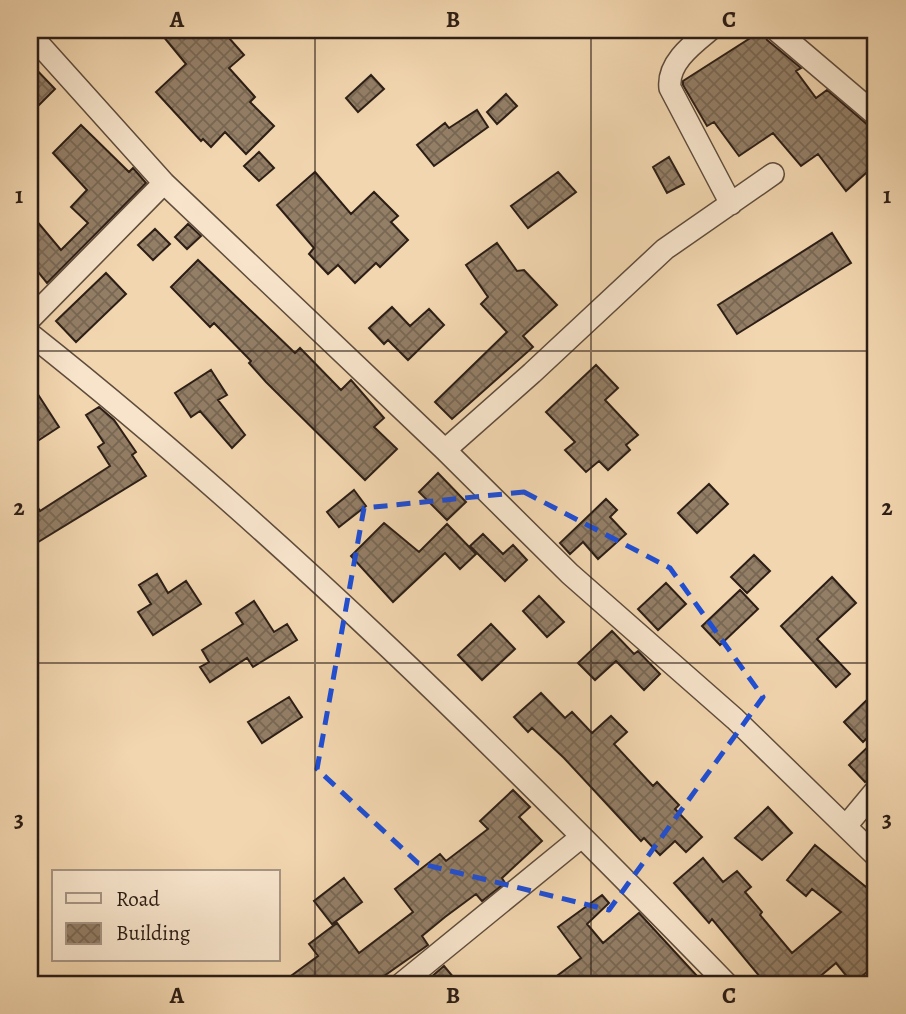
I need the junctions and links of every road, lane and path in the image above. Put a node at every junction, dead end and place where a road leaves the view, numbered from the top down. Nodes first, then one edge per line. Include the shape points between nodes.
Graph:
1 (710, 30) edge
2 (776, 30) edge
3 (30, 34) edge
4 (876, 115) edge
5 (773, 174) dead end
6 (164, 183) junction
7 (731, 204) junction
8 (30, 319) edge
9 (30, 334) edge
10 (445, 450) junction
11 (876, 790) edge
12 (846, 826) junction
13 (580, 838) junction
14 (876, 856) edge
15 (401, 984) edge
16 (727, 984) edge

1 - 7 street via 682,55 672,70 670,88
2 - 4 street
3 - 6 street
5 - 7 street
6 - 8 street
6 - 10 street
7 - 10 street via 665,249
9 - 13 street via 204,481 408,664
10 - 12 street via 570,575 735,719
11 - 12 street
12 - 14 street
13 - 15 street
13 - 16 street

